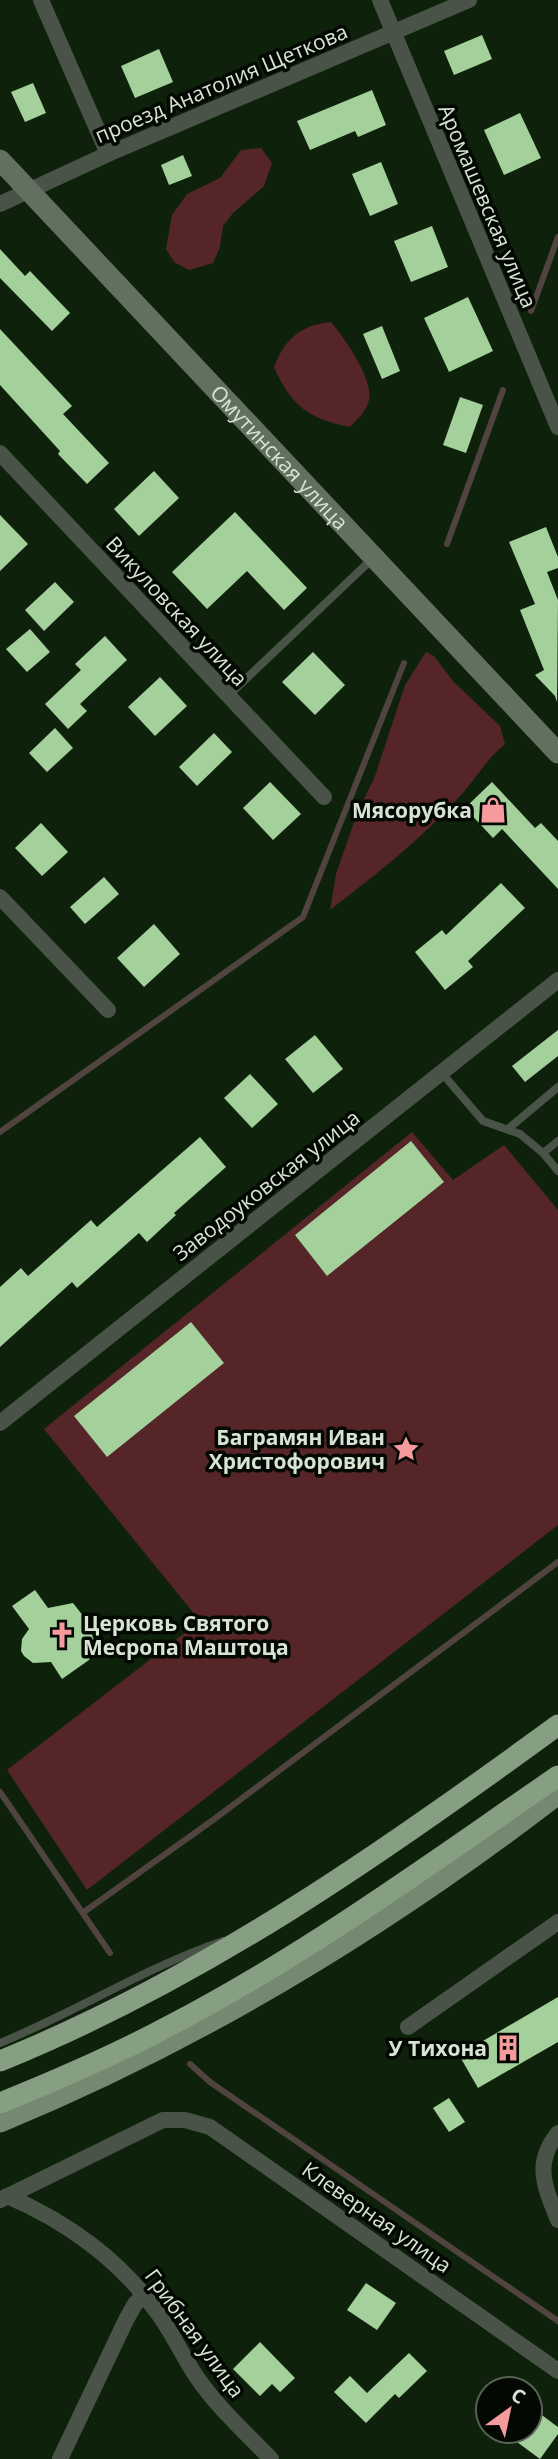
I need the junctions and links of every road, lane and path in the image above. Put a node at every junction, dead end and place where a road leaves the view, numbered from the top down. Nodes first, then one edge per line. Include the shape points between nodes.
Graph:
1 (41, 0) edge
2 (380, 0) edge
3 (469, 0) edge
4 (393, 31) junction
5 (108, 154) junction
6 (0, 160) edge
7 (30, 191) junction
8 (0, 204) edge
9 (558, 427) edge
10 (0, 453) edge
11 (374, 557) junction
12 (228, 696) junction
13 (558, 753) edge
14 (324, 797) dead end
15 (0, 897) edge
16 (558, 980) edge
17 (108, 1010) dead end
18 (441, 1072) junction
19 (558, 1087) edge
20 (508, 1129) junction
21 (558, 1141) edge
22 (543, 1153) junction
23 (558, 1171) edge
24 (0, 1423) edge
25 (558, 1725) edge
26 (558, 1776) edge
27 (558, 1794) edge
28 (558, 1922) edge
29 (262, 1927) junction
30 (408, 2027) dead end
31 (0, 2043) edge
32 (0, 2061) edge
33 (0, 2103) edge
34 (0, 2122) edge
35 (558, 2133) edge
36 (4, 2198) edge
37 (558, 2220) edge
38 (144, 2295) junction
39 (558, 2371) edge
40 (60, 2459) edge
41 (271, 2459) edge

1 - 5 street
2 - 4 street, Аромашевская улица
3 - 4 street, проезд Анатолия Щеткова
4 - 5 street, проезд Анатолия Щеткова
4 - 9 street, Аромашевская улица
5 - 7 street, проезд Анатолия Щеткова
6 - 7 street, Омутинская улица
7 - 8 street, проезд Анатолия Щеткова
7 - 11 street, Омутинская улица
10 - 12 street, Викуловская улица
11 - 12 lane
11 - 13 street, Омутинская улица
12 - 14 street, Викуловская улица
15 - 17 street
16 - 18 street, Заводоуковская улица
18 - 20 lane via 483,1121
18 - 24 street, Заводоуковская улица
19 - 20 lane
20 - 22 lane
21 - 22 lane
22 - 23 lane
25 - 29 highway via 406,1835
26 - 33 highway via 354,1916 226,1995 168,2027
27 - 34 main road via 285,1979 129,2064
28 - 30 street
29 - 31 lane via 190,1952
29 - 32 highway via 145,1994
35 - 37 street via 545,2152 542,2167
36 - 38 street, Грибная улица via 39,2210 73,2232 109,2259
36 - 39 street, Клеверная улица via 163,2120 210,2127
38 - 40 street via 126,2319
38 - 41 street, Грибная улица via 215,2402

